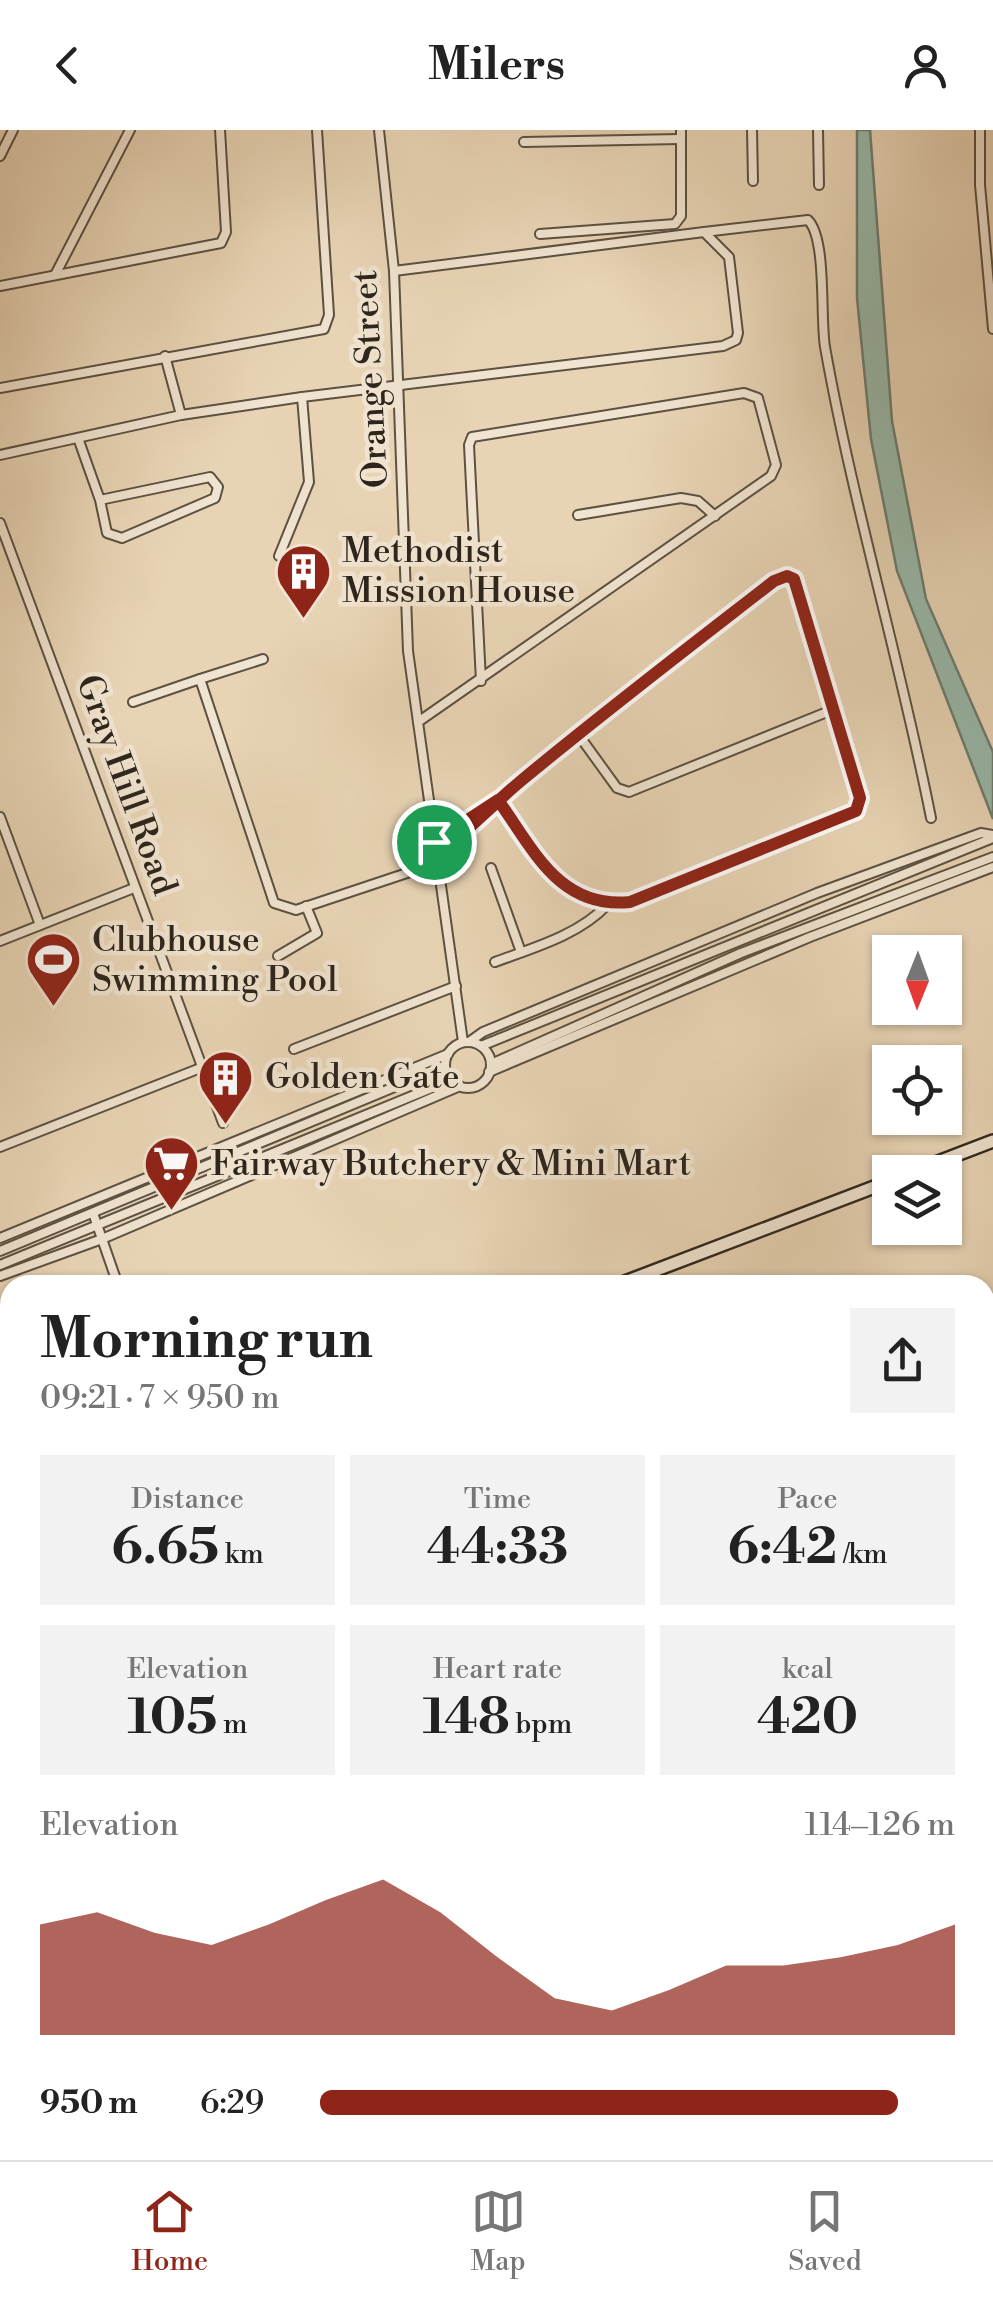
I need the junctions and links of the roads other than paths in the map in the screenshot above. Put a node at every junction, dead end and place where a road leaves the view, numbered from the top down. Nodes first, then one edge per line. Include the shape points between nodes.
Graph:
1 (13, 130) edge
2 (130, 130) edge
3 (220, 130) edge
4 (316, 130) edge
5 (378, 130) edge
6 (752, 130) edge
7 (818, 130) edge
8 (980, 130) edge
9 (680, 135) edge
10 (524, 142) dead end
11 (0, 156) edge
12 (753, 181) dead end
13 (819, 185) dead end
14 (704, 232) junction
15 (540, 234) dead end
16 (394, 271) junction
17 (55, 275) junction
18 (0, 286) edge
19 (993, 329) edge
20 (165, 356) junction
21 (0, 388) edge
22 (400, 388) junction
23 (302, 397) junction
24 (181, 415) junction
25 (78, 438) junction
26 (0, 455) edge
27 (100, 500) junction
28 (578, 516) dead end
29 (715, 516) junction
30 (0, 523) edge
31 (10, 549) junction
32 (0, 553) edge
33 (279, 556) dead end
34 (262, 660) dead end
35 (200, 679) junction
36 (481, 680) junction
37 (133, 702) dead end
38 (832, 710) junction
39 (418, 722) junction
40 (578, 734) junction
41 (498, 800) junction
42 (0, 817) edge
43 (475, 818) junction
44 (930, 818) dead end
45 (993, 837) edge
46 (434, 842) junction
47 (993, 857) edge
48 (436, 860) junction
49 (993, 867) edge
50 (491, 868) dead end
51 (134, 888) junction
52 (607, 904) junction
53 (306, 906) junction
54 (40, 925) junction
55 (0, 940) edge
56 (521, 952) junction
57 (278, 956) dead end
58 (495, 962) dead end
59 (456, 986) junction
60 (467, 1042) junction
61 (480, 1046) junction
62 (294, 1049) dead end
63 (448, 1054) junction
64 (445, 1066) junction
65 (203, 1067) junction
66 (490, 1068) junction
67 (456, 1083) junction
68 (993, 1142) edge
69 (231, 1145) junction
70 (0, 1147) edge
71 (958, 1155) edge
72 (872, 1188) edge
73 (93, 1213) junction
74 (98, 1228) junction
75 (0, 1238) edge
76 (102, 1238) junction
77 (0, 1251) edge
78 (0, 1265) edge
79 (3, 1275) edge
80 (115, 1275) edge
81 (643, 1275) edge

1 - 11 street
2 - 17 street
3 - 17 street via 226,232 220,243
4 - 20 street via 326,327
5 - 16 street, Orange Street
6 - 12 street
7 - 13 street
8 - 19 street
9 - 10 street
9 - 15 street via 681,216 675,224
14 - 16 street
14 - 22 street via 729,257 736,340
14 - 44 street via 813,224 828,360
16 - 22 street, Orange Street
17 - 18 street
20 - 21 street
20 - 24 street
22 - 23 street
22 - 39 street, Orange Street via 408,651
23 - 24 street
23 - 33 street via 308,482
24 - 25 street
25 - 26 street
25 - 27 street
27 - 27 street via 210,477 218,487 214,498 122,538 107,533
28 - 29 street via 682,498
29 - 36 street
29 - 36 street via 775,471 763,405 752,394 472,437
30 - 31 street, Gray Hill Road
31 - 32 street
31 - 51 street, Gray Hill Road
34 - 35 street
35 - 37 street
35 - 53 street via 274,903 282,909
36 - 39 street
38 - 40 street via 628,792 616,788
38 - 40 street via 798,586 787,576
38 - 52 street via 860,798 856,811 630,902
39 - 46 street, Orange Street
40 - 41 street
41 - 43 street
41 - 52 street via 564,886
42 - 54 street
43 - 46 street
43 - 48 street
45 - 60 street via 981,833 818,893
45 - 61 street
46 - 48 street, Orange Street
47 - 66 street via 741,953
48 - 53 street
48 - 59 street, Orange Street
49 - 66 street
50 - 56 street
51 - 54 street
51 - 65 street, Gray Hill Road
52 - 56 street via 594,919
53 - 57 street via 317,933
54 - 55 street
56 - 58 street
59 - 60 street, Orange Street
59 - 62 street
60 - 61 street
60 - 63 street
61 - 66 street
63 - 64 street
63 - 69 street
64 - 67 street
64 - 73 street
65 - 69 street, Gray Hill Road
65 - 70 street
66 - 67 street via 475,1086
67 - 74 street
67 - 76 street
68 - 71 main road
69 - 75 street
72 - 81 main road
73 - 74 street
73 - 77 street
74 - 76 street
74 - 78 street
76 - 79 street
76 - 80 street

